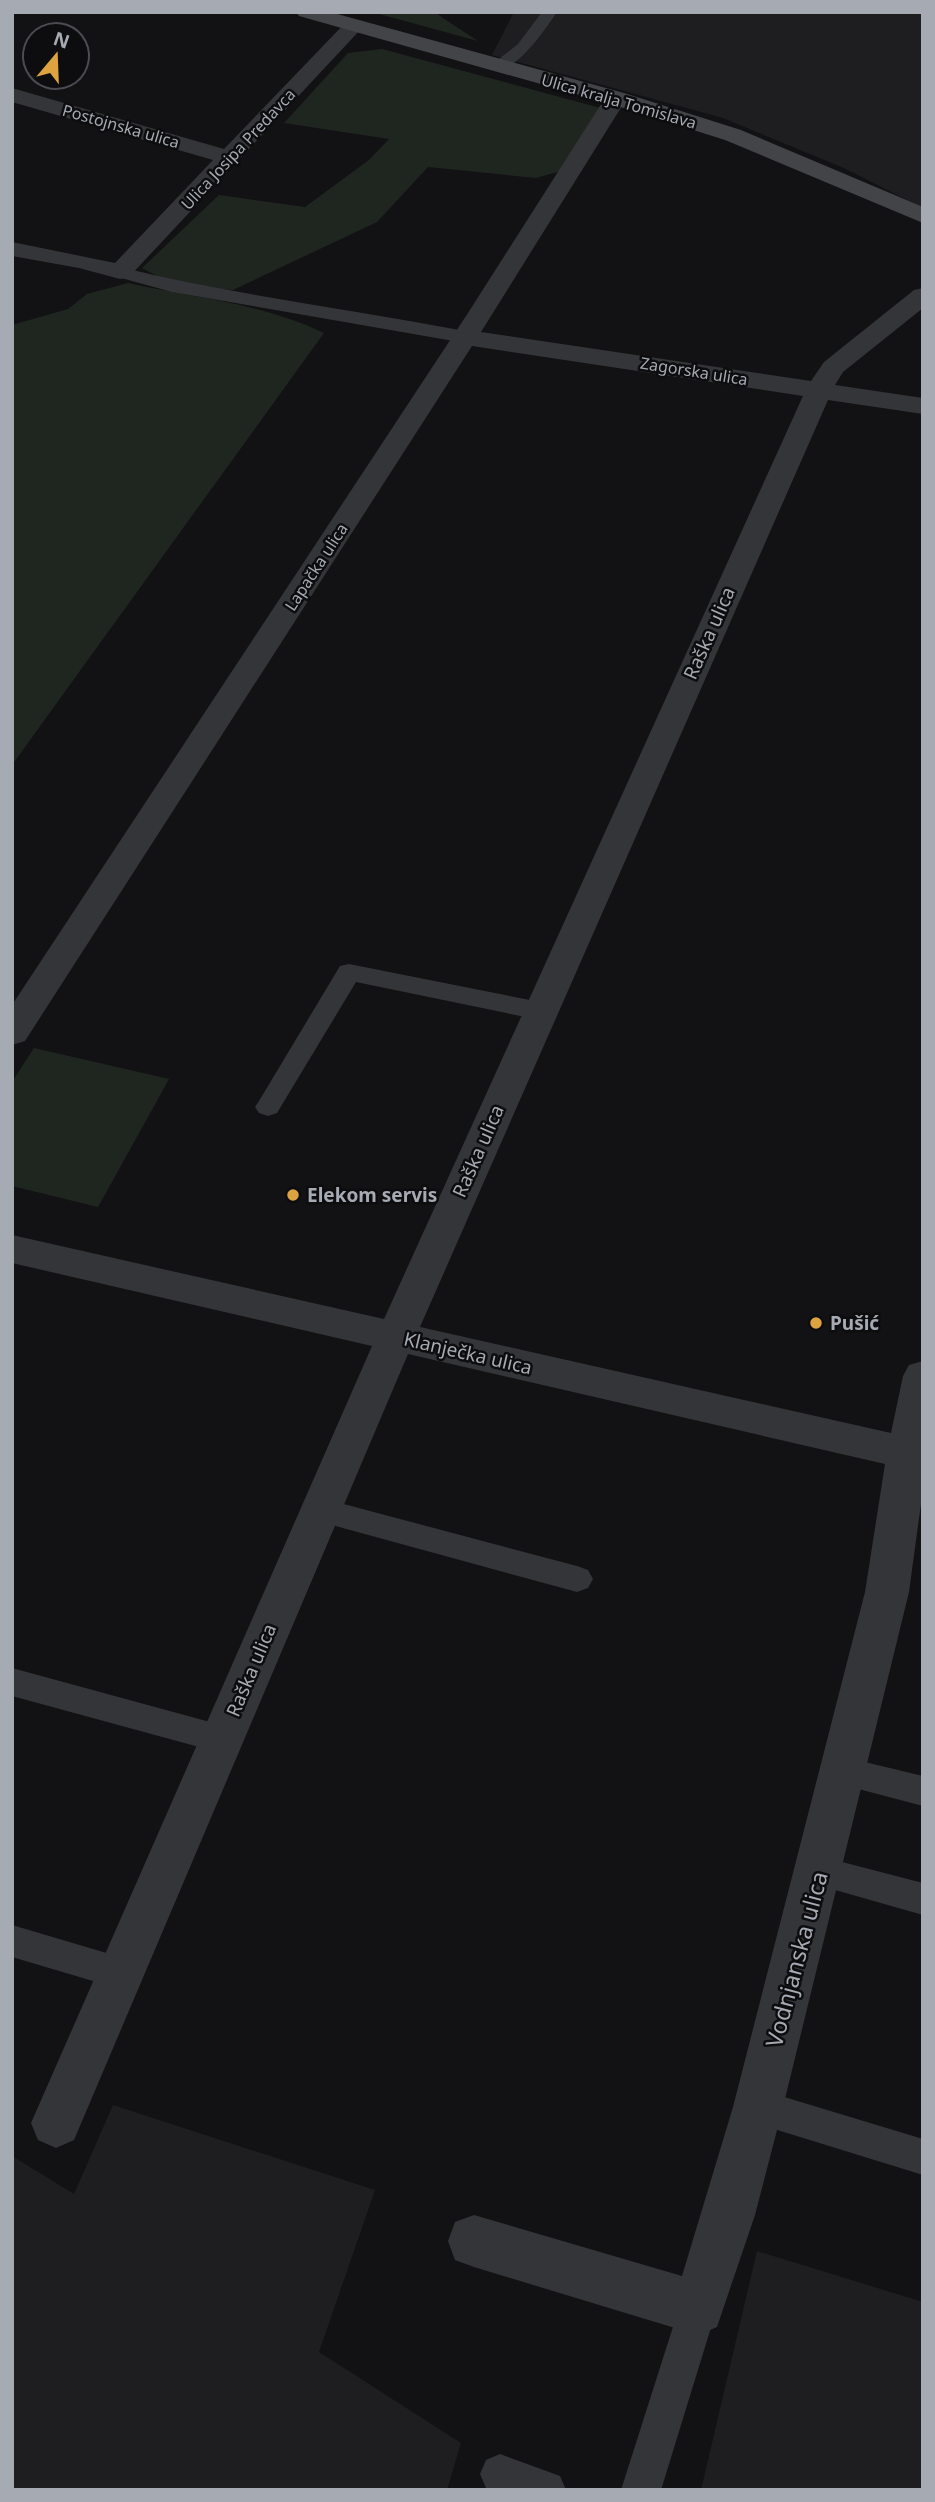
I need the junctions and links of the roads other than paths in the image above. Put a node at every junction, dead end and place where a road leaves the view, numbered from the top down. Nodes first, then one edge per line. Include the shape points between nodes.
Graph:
1 (306, 12) edge
2 (550, 12) edge
3 (354, 26) junction
4 (500, 66) junction
5 (12, 95) edge
6 (616, 98) junction
7 (230, 158) junction
8 (923, 216) edge
9 (12, 249) edge
10 (120, 272) junction
11 (923, 295) edge
12 (466, 337) junction
13 (819, 390) junction
14 (923, 406) edge
15 (540, 1011) junction
16 (12, 1033) edge
17 (268, 1107) dead end
18 (12, 1249) edge
19 (396, 1336) junction
20 (923, 1376) edge
21 (915, 1455) edge
22 (321, 1510) junction
23 (577, 1579) dead end
24 (12, 1682) edge
25 (221, 1739) junction
26 (844, 1772) junction
27 (923, 1791) edge
28 (819, 1871) junction
29 (923, 1899) edge
30 (12, 1941) edge
31 (120, 1973) junction
32 (758, 2107) junction
33 (55, 2123) dead end
34 (923, 2157) edge
35 (474, 2241) dead end
36 (698, 2308) junction
37 (500, 2474) dead end
38 (546, 2490) edge
39 (640, 2490) edge

1 - 3 street, Ulica kralja Tomislava
2 - 4 lane via 523,47
3 - 4 street, Ulica kralja Tomislava
3 - 7 street, Ulica Josipa Predavca
4 - 6 street, Ulica kralja Tomislava
5 - 7 street, Postojnska ulica
6 - 8 street, Ulica kralja Tomislava via 733,135
6 - 12 street, Lapačka ulica
7 - 10 street, Ulica Josipa Predavca
9 - 10 street
10 - 12 lane via 180,290
11 - 13 street, Raška ulica via 833,367
12 - 13 street, Zagorska ulica
12 - 16 street, Lapačka ulica
13 - 14 street, Zagorska ulica
13 - 15 street, Raška ulica
15 - 17 lane via 349,971
15 - 19 street, Raška ulica
18 - 19 street, Klanječka ulica
19 - 21 street, Klanječka ulica
19 - 22 street, Raška ulica
20 - 21 street, Vodnjanska ulica
21 - 26 street, Vodnjanska ulica
22 - 23 lane
22 - 25 street, Raška ulica
24 - 25 lane
25 - 31 street, Raška ulica
26 - 27 lane
26 - 28 street, Vodnjanska ulica
28 - 29 lane
28 - 32 street, Vodnjanska ulica
30 - 31 lane
31 - 33 street, Raška ulica
32 - 34 lane
32 - 36 street, Vodnjanska ulica
35 - 36 street
36 - 39 lane
37 - 38 lane

